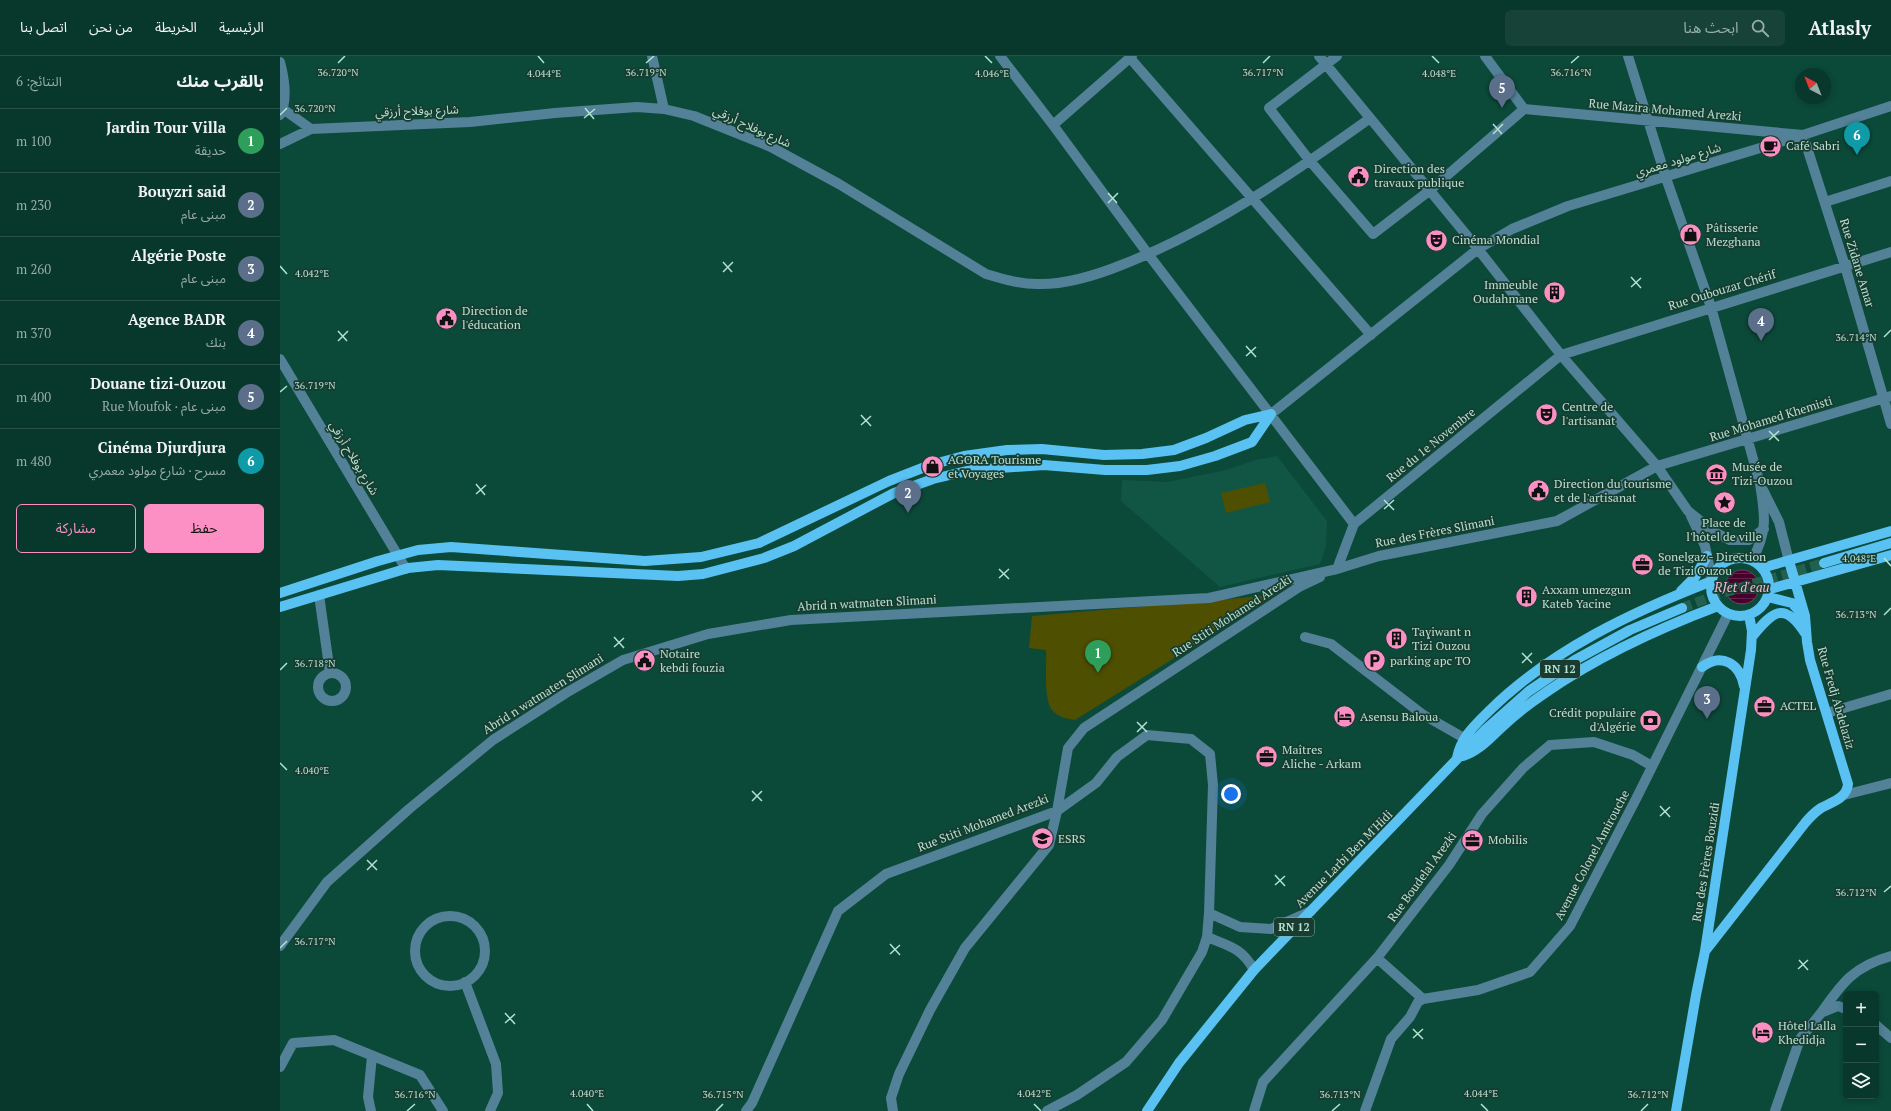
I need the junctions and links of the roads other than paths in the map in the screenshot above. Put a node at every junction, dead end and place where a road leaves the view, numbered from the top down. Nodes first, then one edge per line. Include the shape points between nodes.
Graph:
1 (652, 56) edge
2 (1000, 56) edge
3 (1319, 56) edge
4 (1337, 56) edge
5 (1485, 56) edge
6 (1628, 56) edge
7 (1131, 57) edge
8 (280, 62) edge
9 (1326, 65) junction
10 (1891, 106) edge
11 (664, 109) junction
12 (1524, 110) junction
13 (282, 112) edge
14 (1369, 119) junction
15 (1648, 121) junction
16 (1053, 124) junction
17 (311, 129) junction
18 (1803, 136) junction
19 (280, 144) edge
20 (1310, 161) junction
21 (1666, 178) junction
22 (1891, 181) edge
23 (1429, 191) junction
24 (1251, 198) junction
25 (1825, 202) junction
26 (1478, 249) junction
27 (1891, 252) edge
28 (1148, 254) junction
29 (1845, 266) junction
30 (1711, 307) junction
31 (1371, 335) junction
32 (1562, 355) junction
33 (280, 359) edge
34 (1887, 397) edge
35 (1271, 414) junction
36 (1891, 424) edge
37 (1748, 440) junction
38 (1657, 466) junction
39 (1760, 484) junction
40 (1688, 511) junction
41 (1354, 524) junction
42 (1764, 530) junction
43 (1891, 532) edge
44 (1891, 543) edge
45 (1891, 554) edge
46 (399, 555) junction
47 (1708, 556) junction
48 (1752, 560) junction
49 (1789, 561) junction
50 (1824, 563) tunnel mouth
51 (1762, 568) junction
52 (406, 569) junction
53 (1337, 569) junction
54 (1712, 580) junction
55 (1795, 582) junction
56 (280, 593) edge
57 (1769, 593) junction
58 (1678, 594) junction
59 (319, 595) junction
60 (1209, 598) joint
61 (1718, 606) junction
62 (280, 607) edge
63 (1682, 608) tunnel mouth
64 (1728, 614) junction
65 (1749, 615) junction
66 (1805, 616) junction
67 (1806, 635) junction
68 (1305, 637) dead end
69 (1752, 637) junction
70 (1702, 666) junction
71 (330, 673) dead end
72 (1745, 691) junction
73 (1891, 694) edge
74 (1827, 713) junction
75 (1464, 738) junction
76 (1458, 758) junction
77 (1652, 766) junction
78 (1891, 783) edge
79 (1844, 795) junction
80 (1058, 811) junction
81 (1311, 910) junction
82 (1209, 913) junction
83 (1207, 937) junction
84 (280, 946) edge
85 (1705, 951) junction
86 (1891, 956) edge
87 (1377, 958) junction
88 (1254, 970) junction
89 (465, 982) junction
90 (1424, 999) junction
91 (1843, 1008) edge
92 (1821, 1013) junction
93 (1877, 1027) edge
94 (1891, 1038) edge
95 (372, 1056) junction
96 (280, 1067) edge
97 (371, 1111) edge
98 (443, 1111) edge
99 (490, 1111) edge
100 (746, 1111) edge
101 (892, 1111) edge
102 (1047, 1111) edge
103 (1147, 1111) edge
104 (1254, 1111) edge
105 (1365, 1111) edge
106 (1676, 1111) edge
107 (1775, 1111) edge

1 - 11 street
2 - 16 street
3 - 9 street
4 - 9 street
5 - 12 street
6 - 15 street
7 - 16 street
7 - 24 street
8 - 13 street via 284,87
9 - 14 street
9 - 20 street via 1269,108
10 - 18 street, شارع مولود معمري
11 - 17 street, شارع بوفلاح أرزقي via 637,107 470,122
11 - 28 street, شارع بوفلاح أرزقي via 694,116 771,147 839,184 986,274 1037,284 1069,282
12 - 15 street, Rue Mazira Mohamed Arezki
12 - 23 street
13 - 17 street
14 - 20 street, شارع بوفلاح أرزقي
14 - 23 street
15 - 18 street, Rue Mazira Mohamed Arezki
15 - 21 street
16 - 28 street
17 - 19 street, شارع بوفلاح أرزقي
18 - 21 street, شارع مولود معمري
18 - 25 street, Rue Zidane Amar
20 - 23 street via 1373,234
20 - 24 street, شارع بوفلاح أرزقي
21 - 26 street, شارع مولود معمري via 1568,206 1512,229
21 - 30 street
22 - 25 street
23 - 26 street
24 - 28 street, شارع بوفلاح أرزقي via 1173,243
24 - 31 street
25 - 29 street, Rue Zidane Amar
26 - 31 street, شارع مولود معمري
26 - 32 street
27 - 29 street, Rue Oubouzar Chérif
28 - 35 street
29 - 30 street, Rue Oubouzar Chérif
29 - 34 street, Rue Zidane Amar
30 - 32 street, Rue Oubouzar Chérif
30 - 37 street
31 - 35 street, شارع مولود معمري
32 - 38 street
32 - 41 street, Rue du 1e Novembre
33 - 46 street, شارع بوفلاح أرزقي via 342,465
34 - 36 street, Rue Zidane Amar
34 - 37 street, Rue Mohamed Khemisti
35 - 41 street
35 - 46 main road via 1245,420 1174,450 1104,455 1042,448 964,456 930,465 888,481 758,542 701,557 645,561 451,547 418,550
35 - 52 main road via 1252,442 1180,466 1147,470 1106,470 1044,465 971,470 933,479 894,493 794,546 757,560 703,574 678,576 438,565
37 - 38 street, Rue Mohamed Khemisti
37 - 39 street
38 - 40 street
38 - 53 street, Rue des Frères Slimani via 1557,521 1379,556
39 - 42 street
39 - 49 street via 1777,518
40 - 42 street via 1714,532 1730,540 1749,540
40 - 47 street
41 - 53 street
42 - 48 street
43 - 49 main road
44 - 50 main road
45 - 55 main road
46 - 52 street, شارع بوفلاح أرزقي
46 - 56 main road
47 - 54 street
47 - 58 main road via 1695,577
48 - 51 main road
48 - 54 main road via 1740,558 1728,561 1718,568
49 - 51 main road
49 - 55 main road, Rue Fredj Abdelaziz
51 - 57 main road via 1769,582
52 - 59 main road
53 - 60 street, Rue des Frères Slimani
53 - 80 street, Rue Stiti Mohamed Arezki via 1299,587 1084,728 1068,748
54 - 58 main road, Avenue Larbi Ben M'Hidi
54 - 61 main road via 1713,597
55 - 57 main road
55 - 66 main road, Rue Fredj Abdelaziz
57 - 65 main road via 1761,608
57 - 66 main road via 1792,603
58 - 75 main road, Avenue Larbi Ben M'Hidi via 1599,631 1535,672 1496,704
59 - 62 main road
59 - 71 street
60 - 84 street, Abrid n watmaten Slimani via 791,620 708,634 624,660 566,693 493,740 408,809 327,882
61 - 64 main road
61 - 76 main road, Avenue Larbi Ben M'Hidi via 1652,633 1578,672 1532,702 1481,746
63 - 76 main road, Avenue Larbi Ben M'Hidi / RN 12 via 1630,630 1559,670 1516,703
64 - 65 main road via 1742,617
64 - 70 street, Avenue Colonel Amirouche
65 - 69 main road, Rue des Frères Bouzidi
66 - 67 main road, Rue Fredj Abdelaziz
67 - 69 main road via 1795,619 1780,613 1769,617
67 - 74 main road, Rue Fredj Abdelaziz via 1810,660
68 - 75 street via 1331,644 1422,714
69 - 72 main road, Rue des Frères Bouzidi
70 - 72 main road via 1713,661 1731,663 1740,672
70 - 77 street, Avenue Colonel Amirouche
72 - 85 main road, Rue des Frères Bouzidi
73 - 74 street
74 - 79 main road, Rue Fredj Abdelaziz via 1848,784
75 - 76 main road, Avenue Larbi Ben M'Hidi
76 - 81 main road, Avenue Larbi Ben M'Hidi / RN 12
77 - 87 street, Rue Boudelal Arezki via 1633,755 1594,742 1550,745 1523,768 1482,814 1449,865
77 - 90 street, Avenue Colonel Amirouche via 1570,926 1530,972 1478,990
78 - 79 street
79 - 85 main road via 1815,812 1805,823
80 - 82 street via 1096,783 1117,757 1147,735 1191,739 1210,754 1213,785
80 - 100 street, Rue Stiti Mohamed Arezki via 886,874 838,911 752,1103
80 - 101 street via 1049,846 965,948 930,1010 900,1074 891,1098
81 - 82 street via 1272,929 1240,928
81 - 88 main road, Avenue Larbi Ben M'Hidi / RN 12
82 - 83 street
83 - 88 street via 1238,949 1248,958
83 - 102 street via 1202,952 1162,1020 1126,1062 1077,1095
85 - 106 main road, Rue des Frères Bouzidi
86 - 92 street via 1856,971 1844,982
87 - 90 street
87 - 104 street, Rue Boudelal Arezki via 1263,1082
88 - 103 main road, Avenue Larbi Ben M'Hidi / RN 12 via 1183,1057
89 - 89 street via 479,970 484,960 483,938 478,929 457,916 445,916 434,920 424,927 418,937 416,961 430,980 451,986
89 - 99 street via 496,1064 498,1093
90 - 105 street via 1418,1002 1410,1017 1391,1039
91 - 92 street via 1838,1006
92 - 107 street via 1800,1039
93 - 94 street
95 - 96 street via 334,1040 292,1043
95 - 97 street via 368,1097
95 - 98 street via 420,1075

